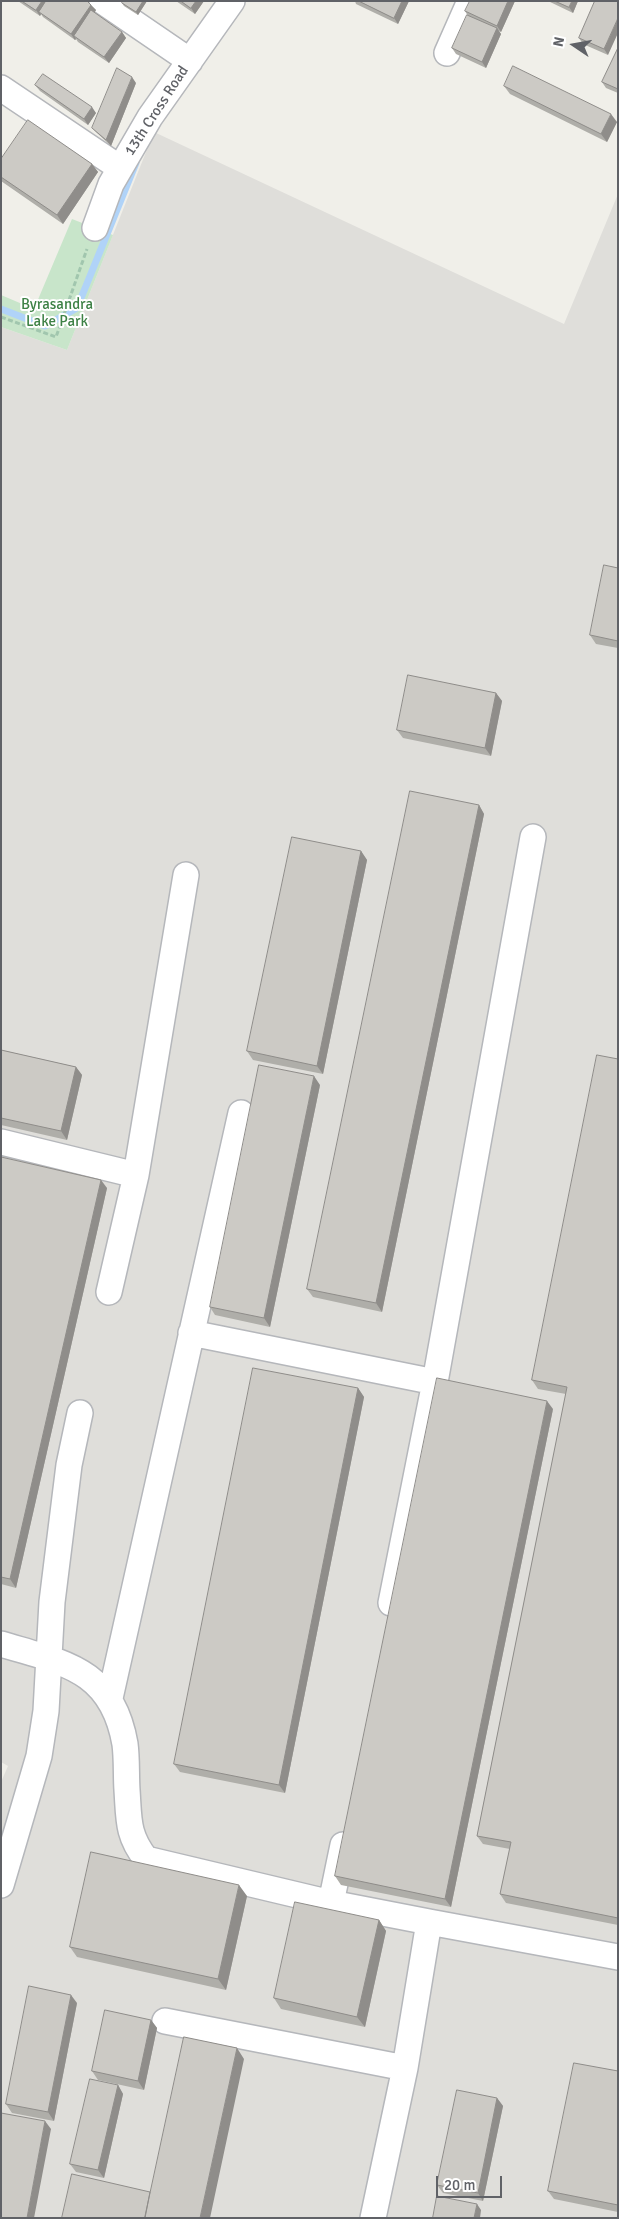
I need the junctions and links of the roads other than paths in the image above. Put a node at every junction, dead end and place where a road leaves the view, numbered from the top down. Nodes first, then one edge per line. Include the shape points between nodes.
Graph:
1 (102, 1) edge
2 (232, 1) edge
3 (470, 1) edge
4 (447, 53) dead end
5 (190, 61) junction
6 (1, 88) edge
7 (120, 168) junction
8 (95, 228) road end
9 (533, 837) dead end
10 (186, 874) dead end
11 (241, 1113) dead end
12 (1, 1142) edge
13 (136, 1175) junction
14 (109, 1292) dead end
15 (191, 1333) junction
16 (435, 1382) junction
17 (80, 1413) dead end
18 (387, 1623) edge
19 (1, 1644) edge
20 (48, 1658) junction
21 (110, 1698) junction
22 (347, 1826) edge
23 (1, 1884) edge
24 (331, 1903) junction
25 (430, 1922) junction
26 (618, 1957) edge
27 (165, 2021) dead end
28 (406, 2068) junction
29 (373, 2218) edge

1 - 5 street
2 - 5 street, 13th Cross Road
3 - 4 street
5 - 7 street, 13th Cross Road via 150,117
6 - 7 street
7 - 8 street, 13th Cross Road
9 - 16 street
10 - 13 street
11 - 15 street
12 - 13 street
13 - 14 street
15 - 16 street
15 - 21 street
16 - 18 street
17 - 20 street via 69,1465
19 - 20 street
20 - 21 street via 91,1677
20 - 23 street via 46,1711 39,1756
21 - 24 street via 125,1744 129,1822 134,1844 146,1859
22 - 24 street
24 - 25 street
25 - 26 street
25 - 28 street
27 - 28 street
28 - 29 street

